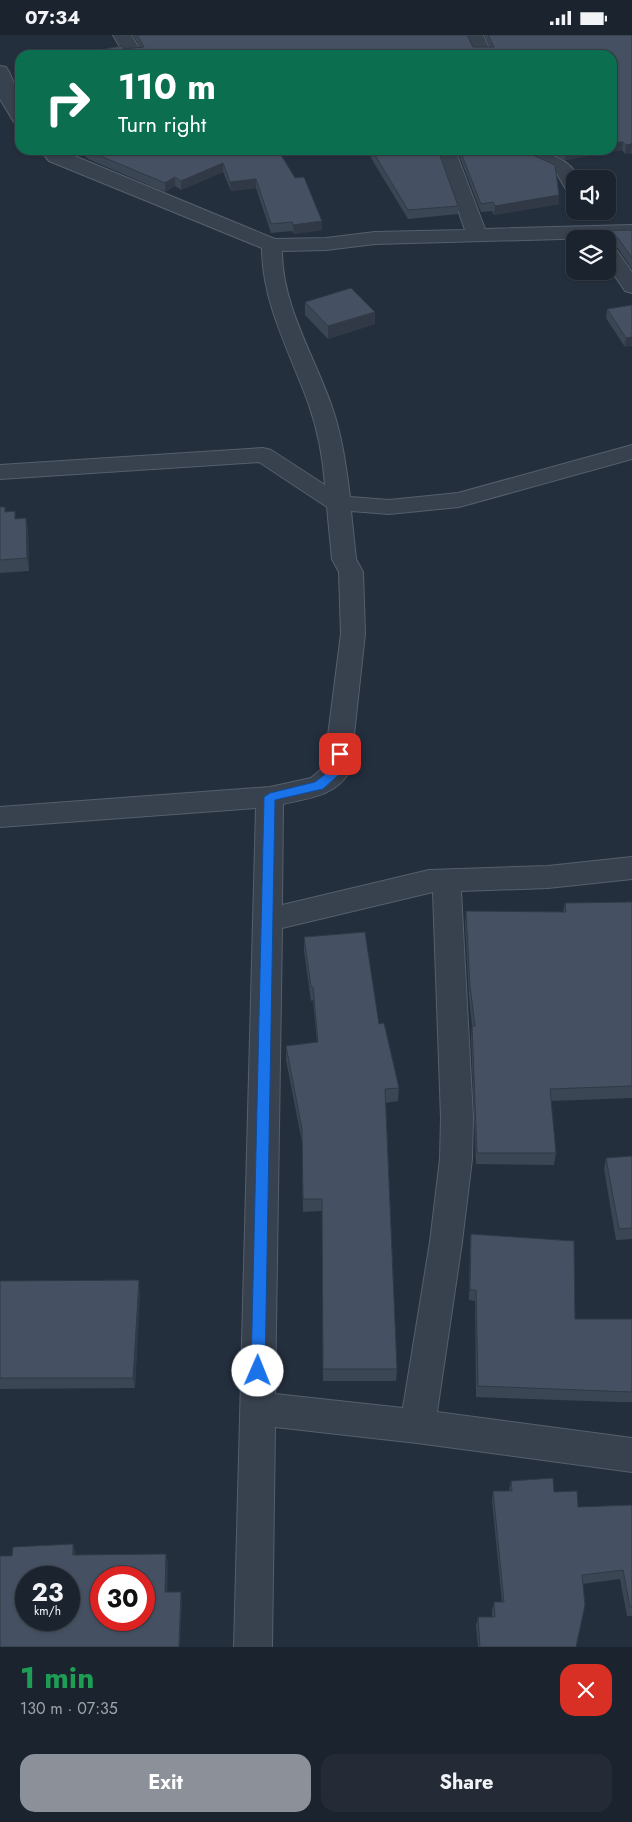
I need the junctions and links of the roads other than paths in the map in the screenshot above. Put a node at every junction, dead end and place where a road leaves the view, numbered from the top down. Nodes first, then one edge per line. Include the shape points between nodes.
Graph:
1 (122, 35) edge
2 (474, 35) edge
3 (131, 50) edge
4 (481, 50) edge
5 (0, 71) edge
6 (15, 109) edge
7 (59, 155) edge
8 (448, 155) edge
9 (534, 155) edge
10 (566, 173) edge
11 (632, 231) edge
12 (616, 233) edge
13 (477, 235) junction
14 (566, 236) edge
15 (272, 245) junction
16 (616, 263) edge
17 (632, 287) edge
18 (632, 452) edge
19 (0, 472) edge
20 (338, 503) junction
21 (270, 797) junction
22 (0, 817) edge
23 (632, 869) edge
24 (447, 881) junction
25 (267, 920) junction
26 (258, 1409) junction
27 (417, 1426) junction
28 (632, 1455) edge
29 (253, 1647) edge

1 - 3 street
2 - 4 street
5 - 6 street via 6,94
7 - 15 street via 65,161
8 - 13 street
9 - 10 street via 551,161
11 - 12 street
13 - 14 street
13 - 15 street
15 - 20 street via 272,266 280,304 321,407 332,447
16 - 17 street
18 - 20 street via 459,500 389,507
19 - 20 street via 263,455
20 - 21 street via 344,559 351,572 354,634 337,771 319,786
21 - 22 street
21 - 25 street
23 - 24 street via 548,877
24 - 25 street via 429,881
24 - 27 street via 456,1159
25 - 26 street
26 - 27 street
26 - 29 street
27 - 28 street

